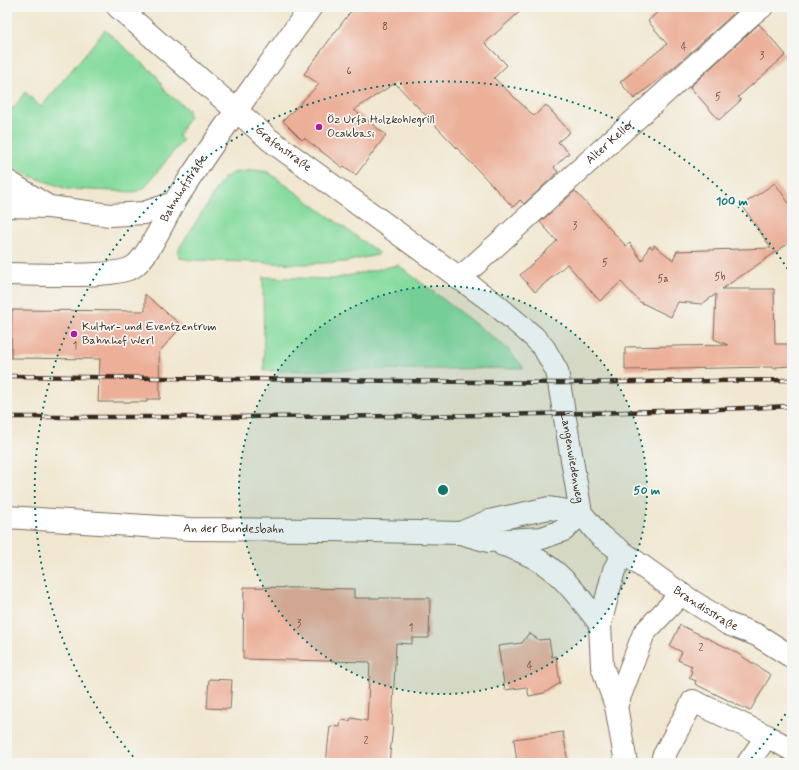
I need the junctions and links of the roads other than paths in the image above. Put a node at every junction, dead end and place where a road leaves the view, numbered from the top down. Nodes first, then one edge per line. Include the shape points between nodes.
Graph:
1 (118, 7) edge
2 (311, 7) edge
3 (762, 7) edge
4 (235, 110) junction
5 (7, 181) edge
6 (7, 196) edge
7 (174, 203) junction
8 (7, 206) edge
9 (49, 207) junction
10 (7, 215) edge
11 (7, 274) edge
12 (459, 278) junction
13 (581, 513) junction
14 (7, 517) edge
15 (460, 533) junction
16 (488, 541) junction
17 (624, 554) junction
18 (681, 594) junction
19 (600, 624) junction
20 (792, 657) edge
21 (616, 706) junction
22 (767, 736) junction
23 (792, 750) edge
24 (626, 763) edge
25 (664, 763) edge
26 (748, 763) edge

1 - 4 street, Grafenstraße
2 - 4 street, Bahnhofstraße
3 - 12 street, Alter Keller
4 - 7 street, Bahnhofstraße
4 - 12 street, Grafenstraße via 270,140
5 - 9 street
6 - 9 street
7 - 9 street via 144,213 110,215
7 - 11 street, Bahnhofstraße via 145,253 134,266 102,274
8 - 9 street
9 - 10 street
12 - 13 street, Langenwiedenweg via 516,320 552,359 560,383
13 - 15 street, An der Bundesbahn via 549,508 489,521
13 - 16 street, An der Bundesbahn via 564,530 542,538
13 - 17 street, Langenwiedenweg via 600,536
14 - 15 street, An der Bundesbahn via 191,529
15 - 16 street, An der Bundesbahn
16 - 19 street via 523,551 547,565 570,585
17 - 18 street, Brandisstraße
17 - 19 street via 614,570
18 - 20 street, Brandisstraße via 728,624 757,635
18 - 21 street via 644,633
19 - 21 street via 602,666
21 - 24 street
22 - 23 street
22 - 25 street via 693,701 663,757
22 - 26 street

